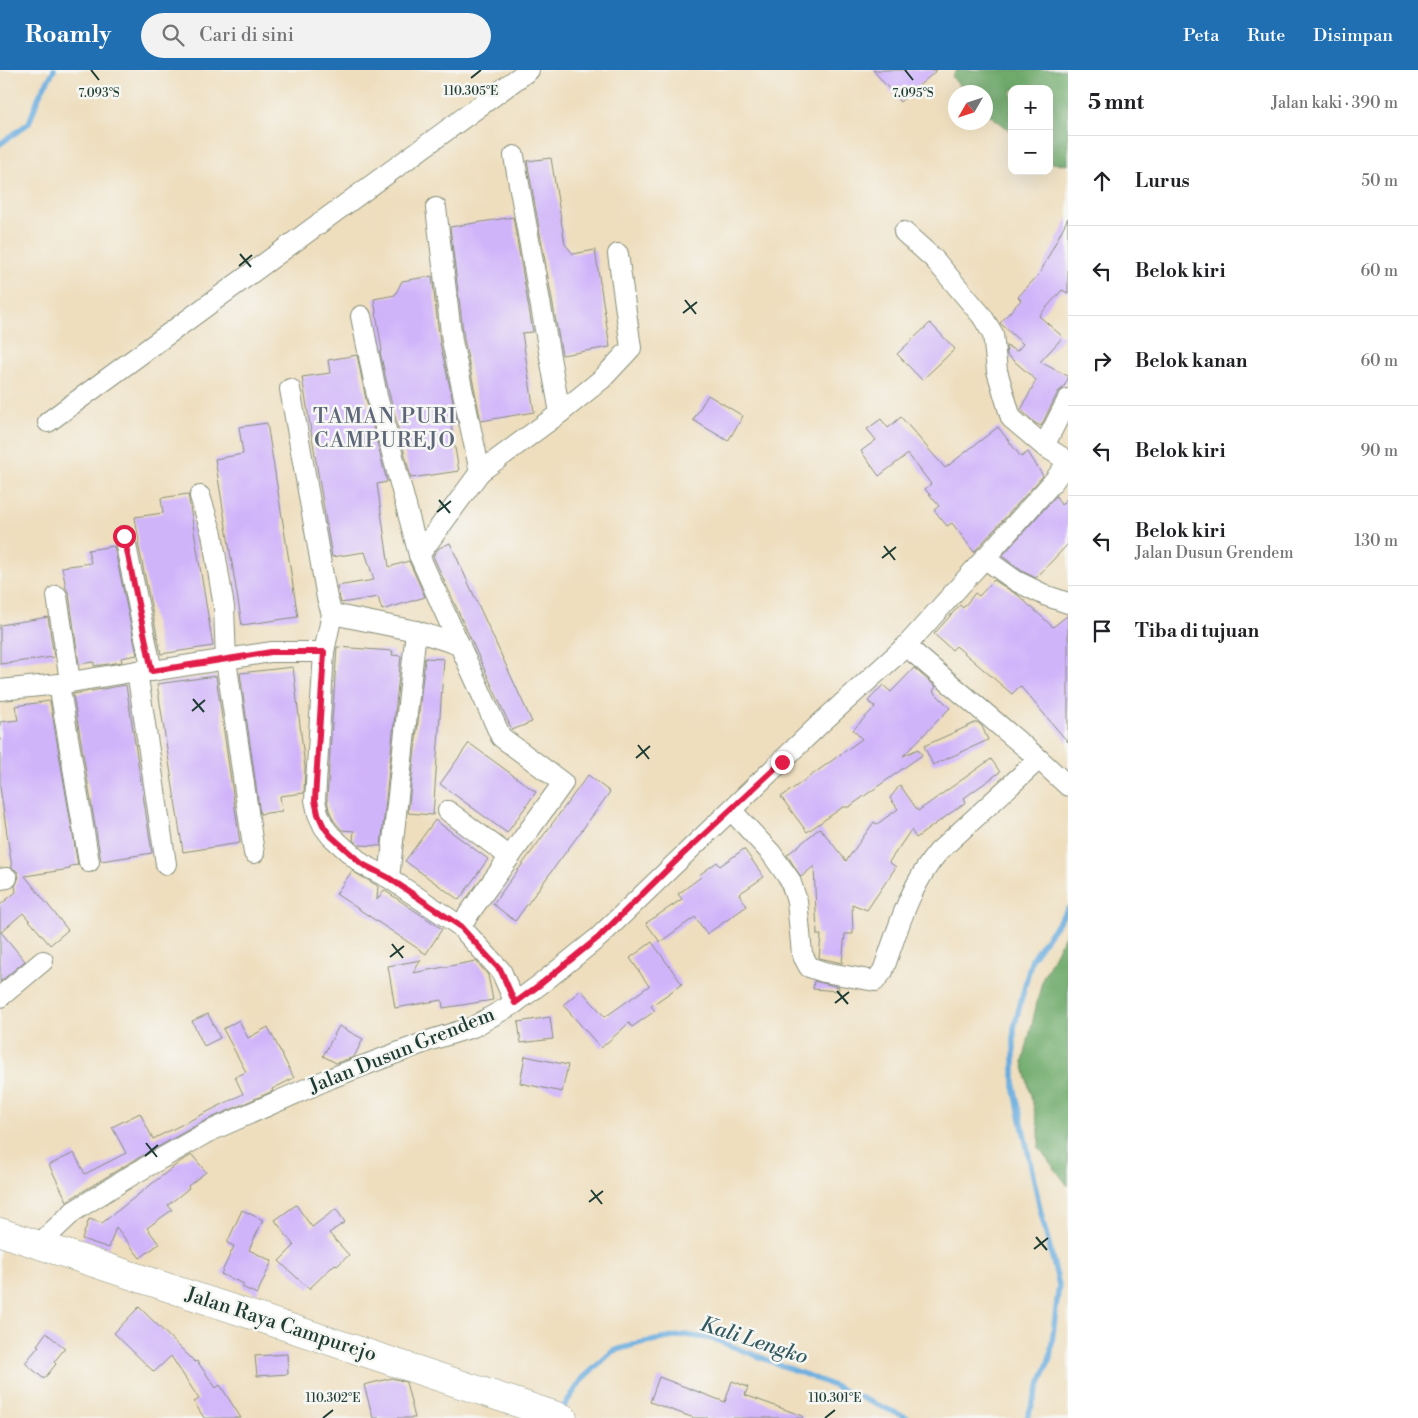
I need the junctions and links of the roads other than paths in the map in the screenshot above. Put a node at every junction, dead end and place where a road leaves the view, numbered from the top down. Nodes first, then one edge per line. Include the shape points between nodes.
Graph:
1 (529, 70) edge
2 (514, 156) dead end
3 (436, 208) dead end
4 (904, 232) dead end
5 (618, 254) dead end
6 (361, 316) dead end
7 (290, 390) dead end
8 (1068, 399) edge
9 (560, 414) junction
10 (48, 422) dead end
11 (1044, 446) junction
12 (1068, 461) edge
13 (480, 472) junction
14 (200, 496) dead end
15 (124, 536) dead end
16 (419, 555) junction
17 (984, 558) junction
18 (58, 596) dead end
19 (1068, 603) edge
20 (332, 614) junction
21 (416, 631) junction
22 (460, 645) junction
23 (906, 646) junction
24 (324, 652) junction
25 (226, 660) junction
26 (145, 671) junction
27 (64, 683) junction
28 (0, 690) edge
29 (1039, 759) junction
30 (1068, 786) edge
31 (731, 810) junction
32 (448, 811) dead end
33 (254, 852) dead end
34 (510, 857) junction
35 (89, 862) dead end
36 (166, 864) dead end
37 (389, 878) junction
38 (460, 926) junction
39 (43, 961) dead end
40 (0, 997) edge
41 (515, 1003) junction
42 (0, 1232) edge
43 (39, 1244) junction
44 (563, 1418) edge

1 - 10 street
2 - 9 street
3 - 13 street via 452,341
4 - 11 street, Jalan Dusun Grendem via 934,258 982,316 992,334 997,372 1011,418
5 - 9 street via 631,348
6 - 16 street via 376,396
7 - 20 street
8 - 11 street
9 - 13 street
11 - 12 street, Jalan Dusun Grendem
12 - 17 street, Jalan Dusun Grendem
13 - 16 street
14 - 25 street via 212,534 224,607
15 - 26 street
16 - 22 street
17 - 19 street via 1016,581
17 - 23 street, Jalan Dusun Grendem
18 - 27 street
20 - 21 street
20 - 24 street
21 - 22 street
21 - 37 street
22 - 34 street via 501,737 563,782
23 - 29 street
23 - 31 street, Jalan Dusun Grendem
24 - 25 street via 271,652
24 - 37 street via 315,800 318,814 331,836 362,864
25 - 26 street
25 - 33 street
26 - 27 street
26 - 36 street
27 - 28 street
27 - 35 street
29 - 30 street
29 - 31 street via 928,864 914,888 883,971 875,981 809,967 802,954 797,901 790,880 771,853
31 - 41 street, Jalan Dusun Grendem via 599,937
32 - 34 street
34 - 38 street
37 - 38 street
38 - 41 street via 501,971
39 - 40 street
41 - 43 street, Jalan Dusun Grendem via 473,1026 331,1078 208,1132 74,1212
42 - 43 main road, Jalan Raya Campurejo
43 - 44 main road, Jalan Raya Campurejo

